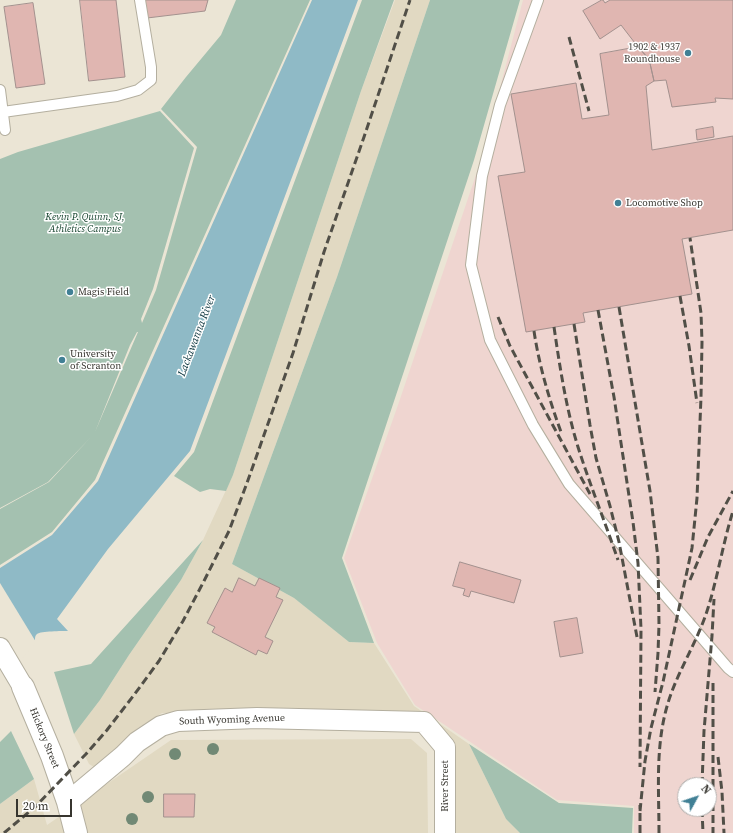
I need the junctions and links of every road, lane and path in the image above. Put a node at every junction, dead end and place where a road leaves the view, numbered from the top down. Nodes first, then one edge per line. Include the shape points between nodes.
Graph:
1 (140, 0) edge
2 (538, 0) edge
3 (0, 90) edge
4 (3, 112) junction
5 (5, 130) dead end
6 (0, 648) edge
7 (733, 672) edge
8 (23, 687) joint
9 (424, 722) joint
10 (68, 802) junction
11 (76, 833) edge
12 (445, 833) edge

1 - 4 lane via 151,80 138,90 117,96
2 - 7 lane via 500,105 482,176 471,265 490,340 533,424 569,484
3 - 4 lane
4 - 5 lane
6 - 8 street, Hickory Street
8 - 10 street, Hickory Street via 50,750
9 - 10 street, South Wyoming Avenue via 257,718 178,721 161,726 137,742
9 - 12 street, River Street via 445,747
10 - 11 street, Hickory Street

